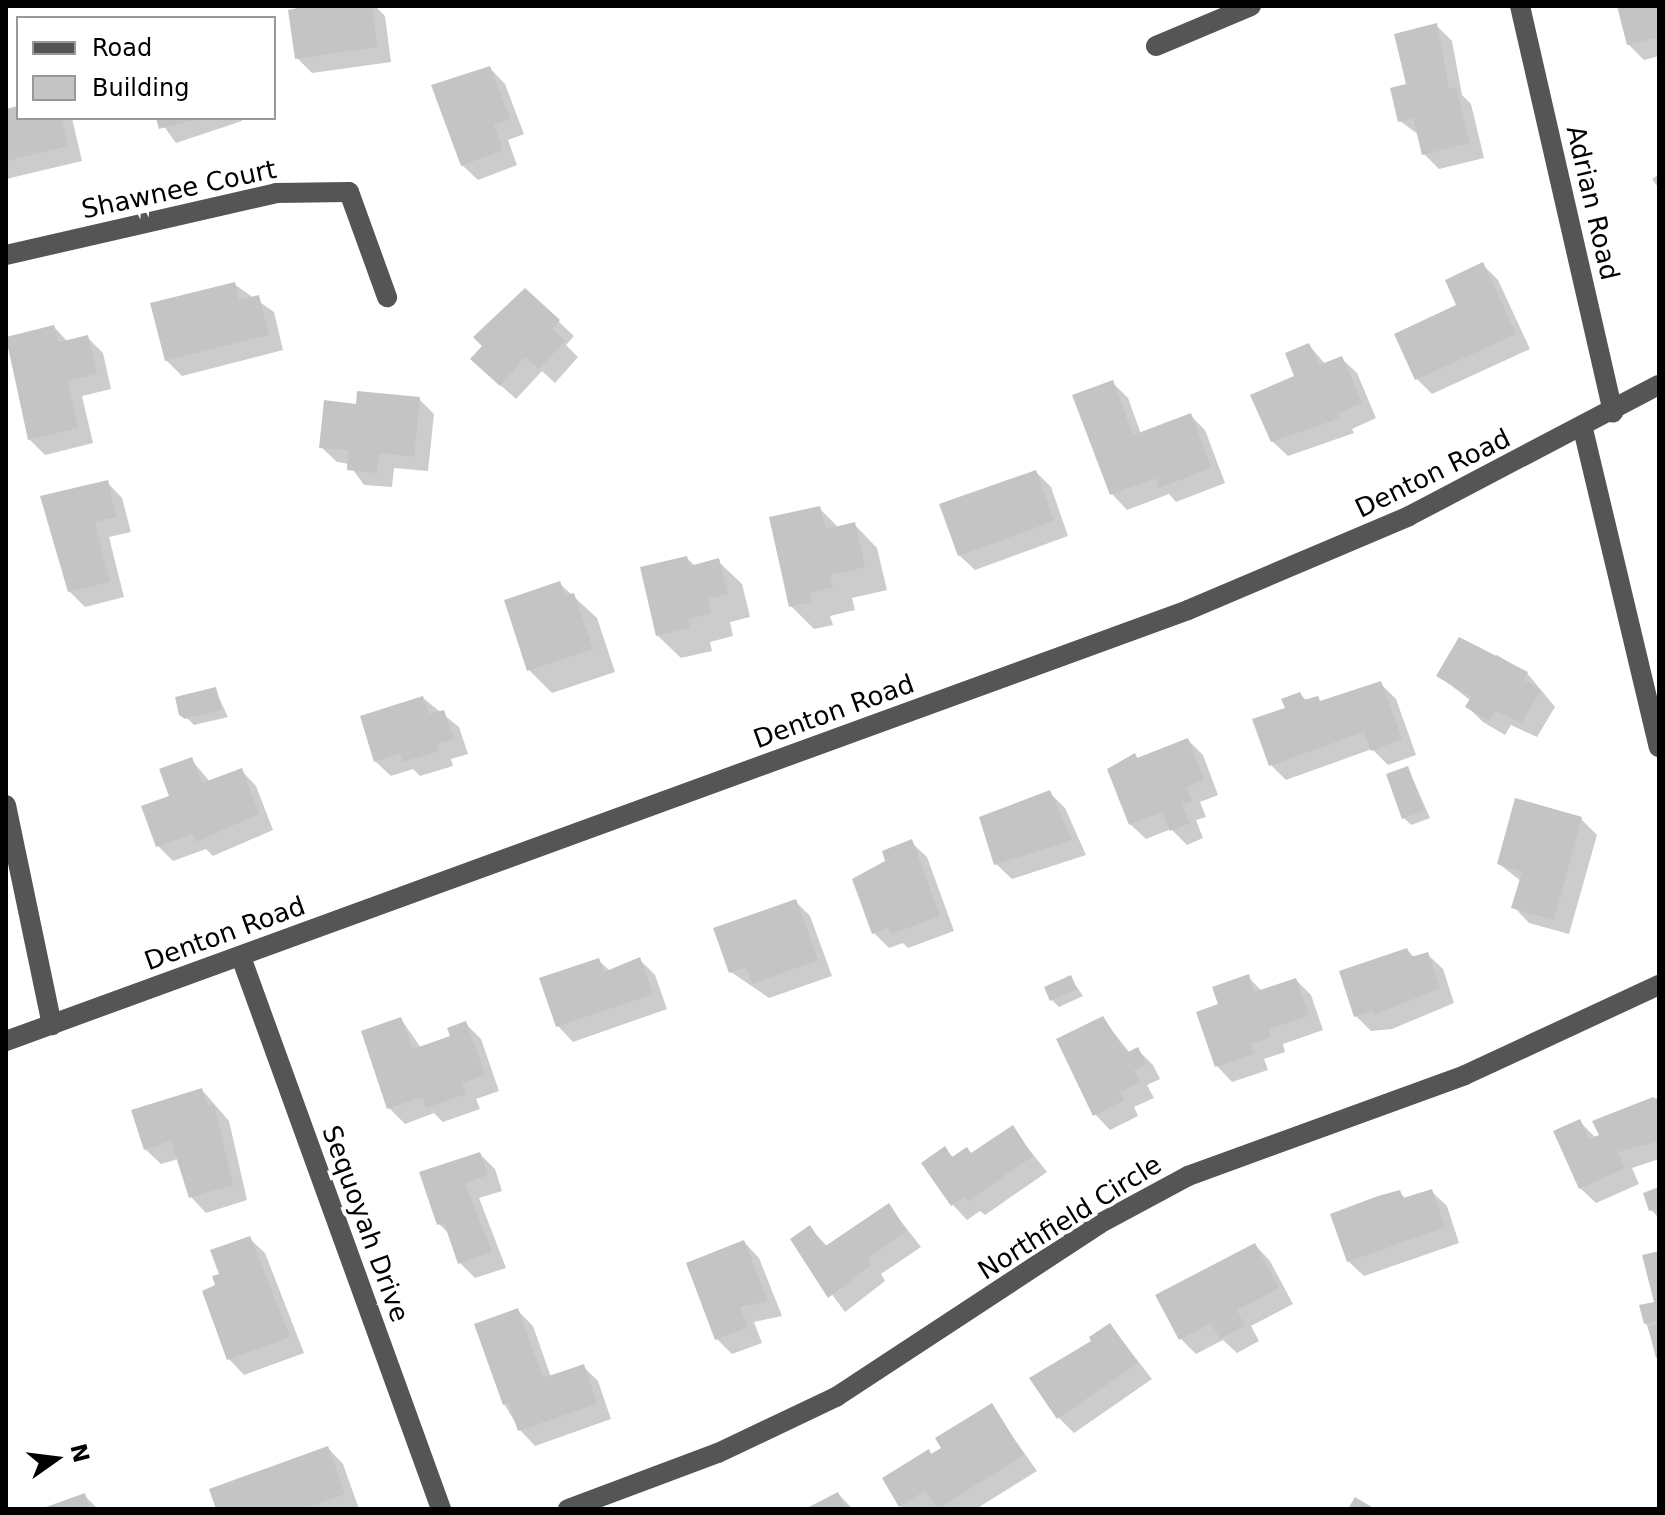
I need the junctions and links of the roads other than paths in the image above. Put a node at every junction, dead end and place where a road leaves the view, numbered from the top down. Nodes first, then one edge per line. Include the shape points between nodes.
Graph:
1 (1251, 6) edge
2 (1520, 6) edge
3 (1156, 46) dead end
4 (6, 255) edge
5 (387, 297) dead end
6 (1659, 385) edge
7 (1613, 412) junction
8 (1583, 429) junction
9 (1659, 747) edge
10 (6, 805) edge
11 (241, 957) junction
12 (1659, 985) edge
13 (52, 1025) junction
14 (6, 1041) edge
15 (441, 1509) edge
16 (568, 1509) edge

1 - 3 street
2 - 7 street, Adrian Road
4 - 5 street, Shawnee Court via 276,193 349,192
6 - 7 street, Denton Road
7 - 8 street, Denton Road
8 - 9 street
8 - 11 street, Denton Road via 1409,516 1202,604
10 - 13 street
11 - 13 street, Denton Road
11 - 15 street, Sequoyah Drive
12 - 16 street, Northfield Circle via 1465,1075 1188,1176 1099,1224 836,1397 718,1453
13 - 14 street, Denton Road

